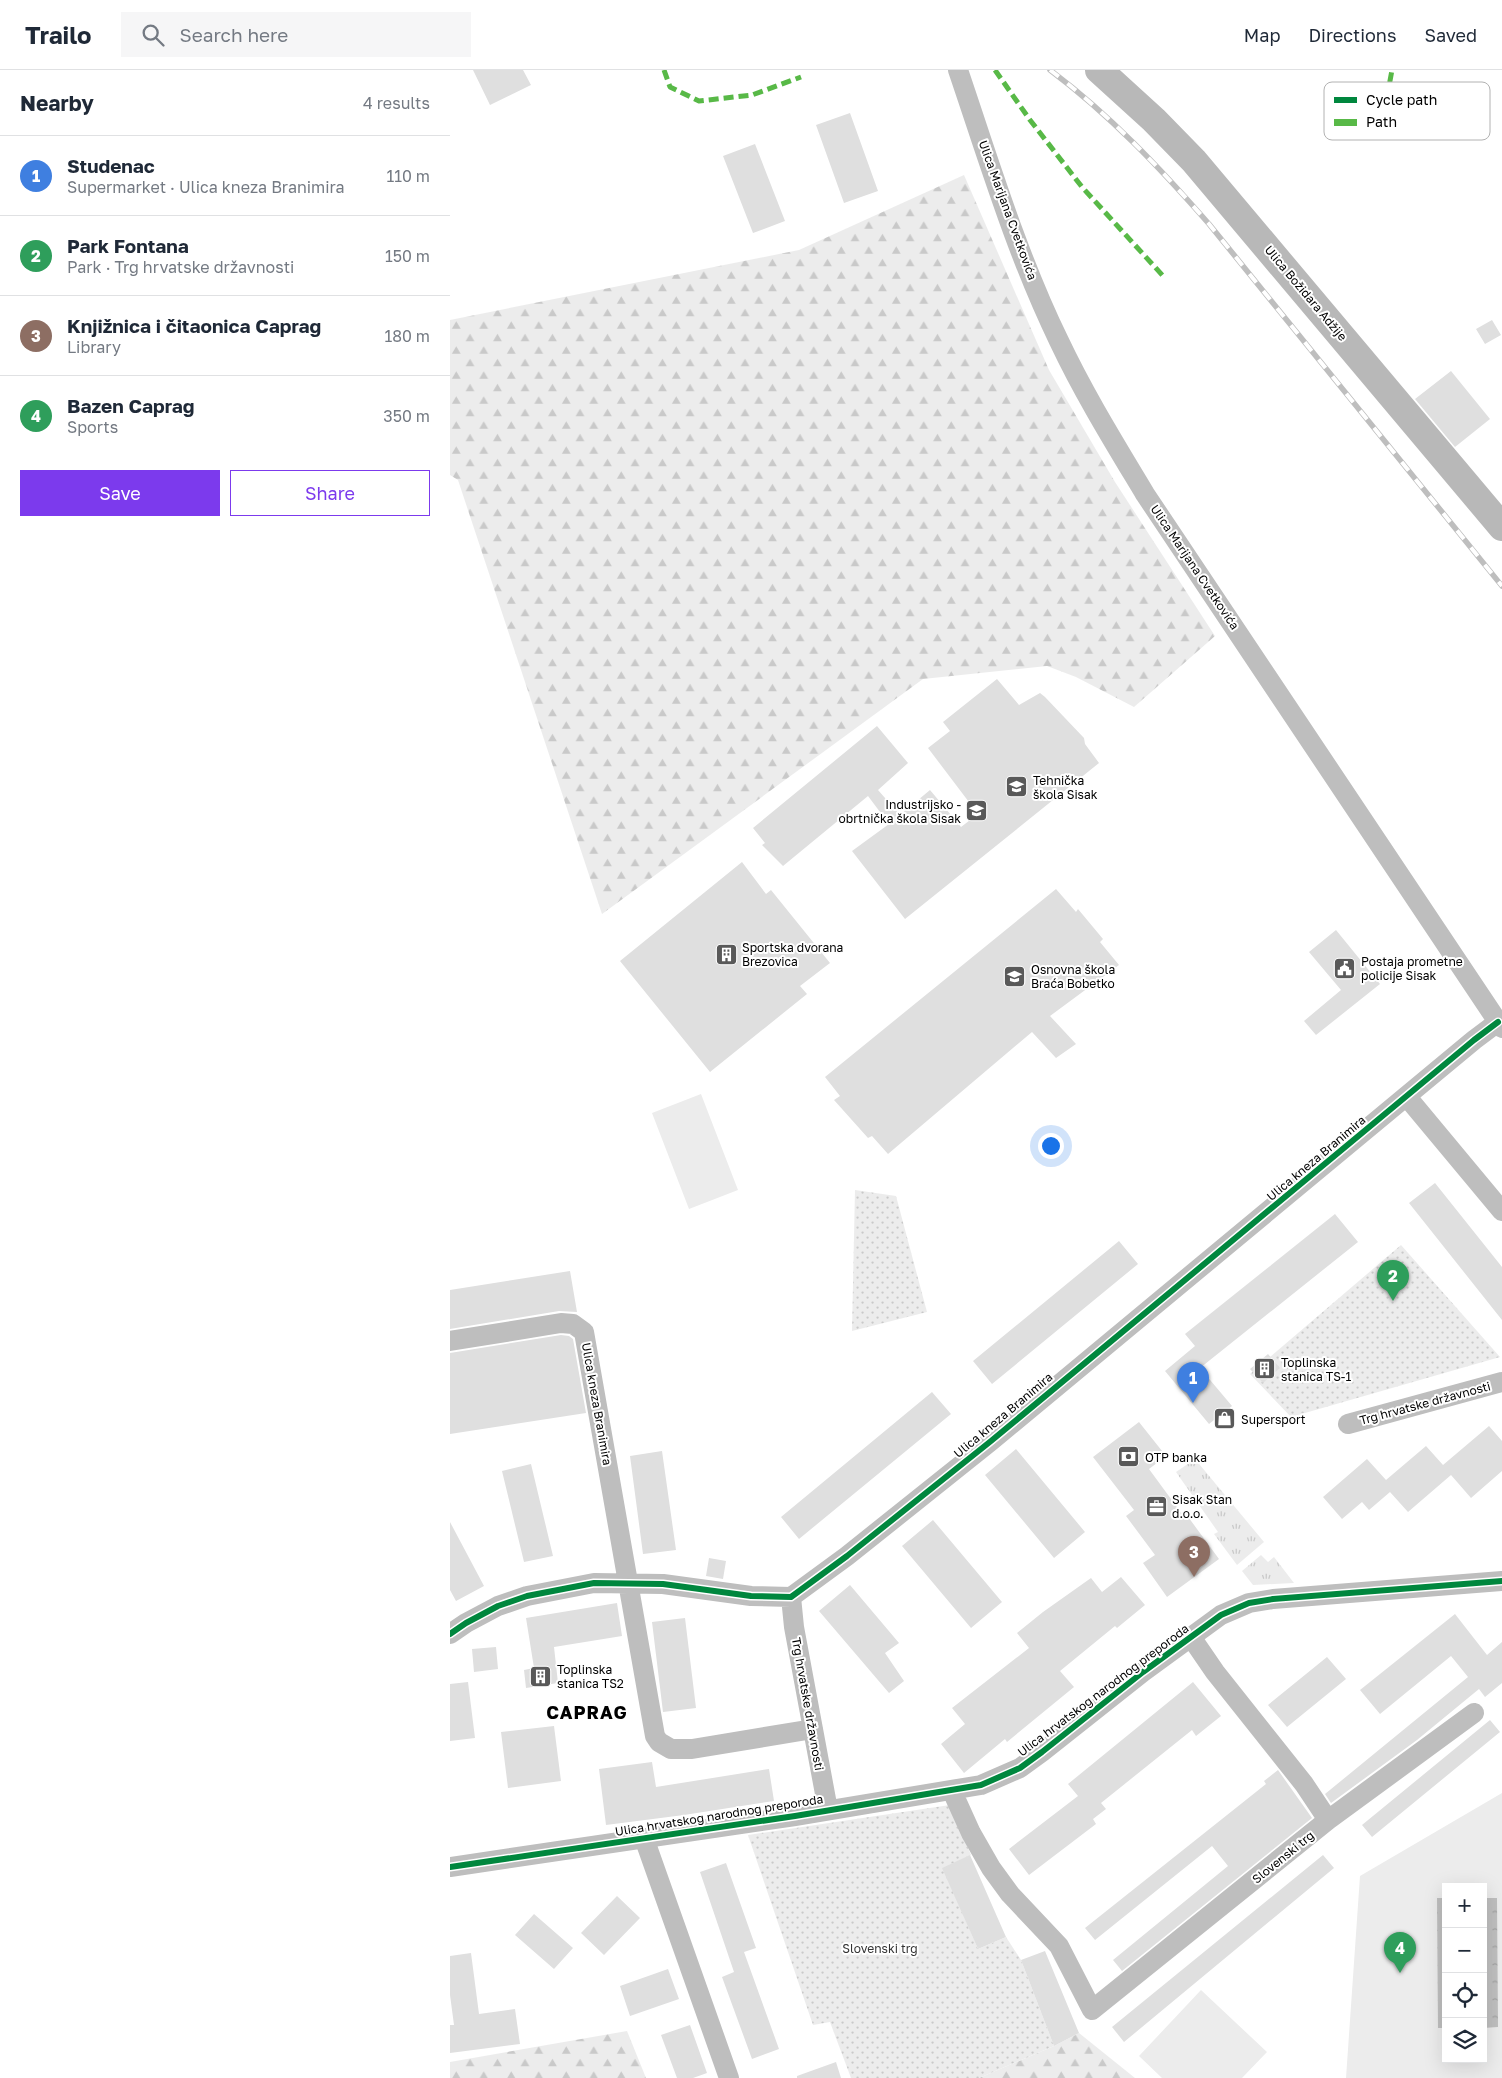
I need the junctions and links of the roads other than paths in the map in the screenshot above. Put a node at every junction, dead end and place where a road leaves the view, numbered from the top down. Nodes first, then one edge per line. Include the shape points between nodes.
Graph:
1 (958, 70) edge
2 (1099, 70) edge
3 (1502, 527) edge
4 (1500, 1025) edge
5 (1407, 1097) junction
6 (1502, 1210) edge
7 (450, 1342) edge
8 (1502, 1382) edge
9 (1348, 1424) dead end
10 (1502, 1581) edge
11 (629, 1583) junction
12 (791, 1597) junction
13 (450, 1634) edge
14 (1191, 1637) junction
15 (1474, 1713) dead end
16 (813, 1729) junction
17 (952, 1791) junction
18 (828, 1810) junction
19 (1328, 1820) junction
20 (644, 1838) junction
21 (450, 1867) edge
22 (729, 2078) edge

1 - 4 street, Ulica Marijana Cvetkovića via 1037,292 1091,402 1145,494
2 - 3 main road, Ulica Božidara Adžije via 1194,161
4 - 5 street, Ulica kneza Branimira via 1474,1040
5 - 6 street
5 - 12 street, Ulica kneza Branimira via 991,1441
7 - 11 street, Ulica kneza Branimira via 561,1323 573,1324 584,1332
8 - 9 street, Trg hrvatske državnosti
10 - 14 street, Ulica hrvatskog narodnog preporoda via 1249,1602 1220,1615
11 - 12 street
11 - 13 street via 594,1583 527,1596 498,1606
11 - 16 street, Ulica kneza Branimira via 655,1736 659,1742 671,1749 692,1749
12 - 16 street, Trg hrvatske državnosti
14 - 17 street, Ulica hrvatskog narodnog preporoda via 1020,1768 981,1785
14 - 19 street
15 - 19 street, Slovenski trg
16 - 18 street, Trg hrvatske državnosti
17 - 18 street, Ulica hrvatskog narodnog preporoda
17 - 19 street, Slovenski trg via 991,1868 1010,1894 1059,1946 1092,2010
18 - 20 street, Ulica hrvatskog narodnog preporoda
20 - 21 street, Ulica hrvatskog narodnog preporoda
20 - 22 street, Ulica hrvatskog narodnog preporoda

